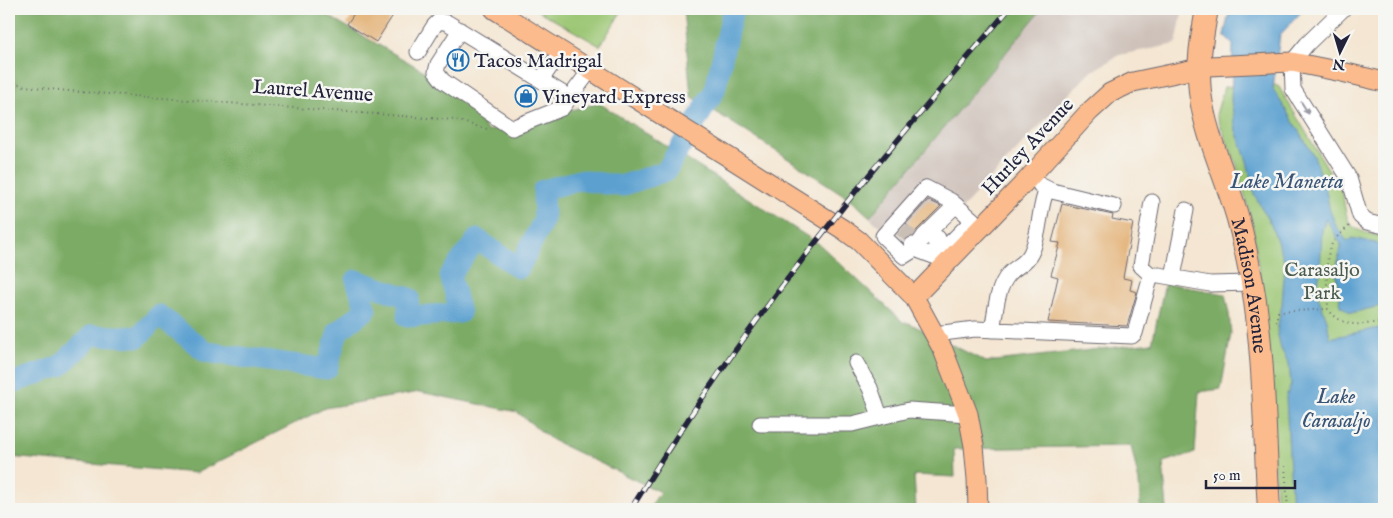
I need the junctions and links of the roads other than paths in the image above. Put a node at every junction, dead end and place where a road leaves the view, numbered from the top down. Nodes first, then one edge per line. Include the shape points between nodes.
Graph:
1 (494, 9) edge
2 (1207, 9) edge
3 (1343, 9) edge
4 (460, 30) junction
5 (561, 51) junction
6 (418, 52) dead end
7 (1290, 62) junction
8 (1202, 67) junction
9 (591, 69) junction
10 (542, 80) junction
11 (1384, 82) edge
12 (570, 98) junction
13 (1027, 180) junction
14 (1048, 189) junction
15 (1152, 202) dead end
16 (1114, 206) dead end
17 (1186, 210) dead end
18 (963, 217) junction
19 (1384, 226) edge
20 (902, 238) junction
21 (941, 246) junction
22 (878, 261) junction
23 (1151, 275) junction
24 (1173, 278) junction
25 (1252, 283) junction
26 (914, 297) junction
27 (992, 330) junction
28 (935, 334) junction
29 (856, 363) dead end
30 (968, 414) junction
31 (880, 416) junction
32 (760, 424) dead end
33 (978, 509) edge
34 (1269, 509) edge

1 - 5 main road
2 - 8 highway, Madison Avenue via 1202,32
3 - 7 street
4 - 6 street via 439,22
4 - 10 street
4 - 12 street via 436,72 442,81 512,128 562,108
5 - 9 main road
5 - 10 street
7 - 8 main road, Hurley Avenue
7 - 11 main road, Hurley Avenue
7 -> 19 street via 1293,89 1349,178 1360,216
8 - 13 main road, Hurley Avenue via 1133,82 1110,93
8 - 25 highway, Madison Avenue via 1200,93 1210,139 1236,211
9 - 12 street
9 - 22 main road via 831,222 859,241
10 - 12 street
13 - 14 street
13 - 18 main road, Hurley Avenue
14 - 16 street
14 - 27 street via 1042,200 1032,253 1000,285
15 - 23 street via 1141,266
17 - 24 street
18 - 20 street via 924,236
18 - 20 street via 951,200 926,188
18 - 21 main road, Hurley Avenue
20 - 21 street
20 - 22 street
21 - 26 main road, Hurley Avenue
22 - 26 main road
23 - 24 street
23 - 27 street via 1132,336
24 - 25 street via 1210,284
25 - 34 highway, Madison Avenue via 1258,322
26 - 28 main road
27 - 28 street
28 - 30 main road via 951,366
29 - 31 street
30 - 31 street via 909,410
30 - 33 main road via 974,446
31 - 32 street via 852,424

